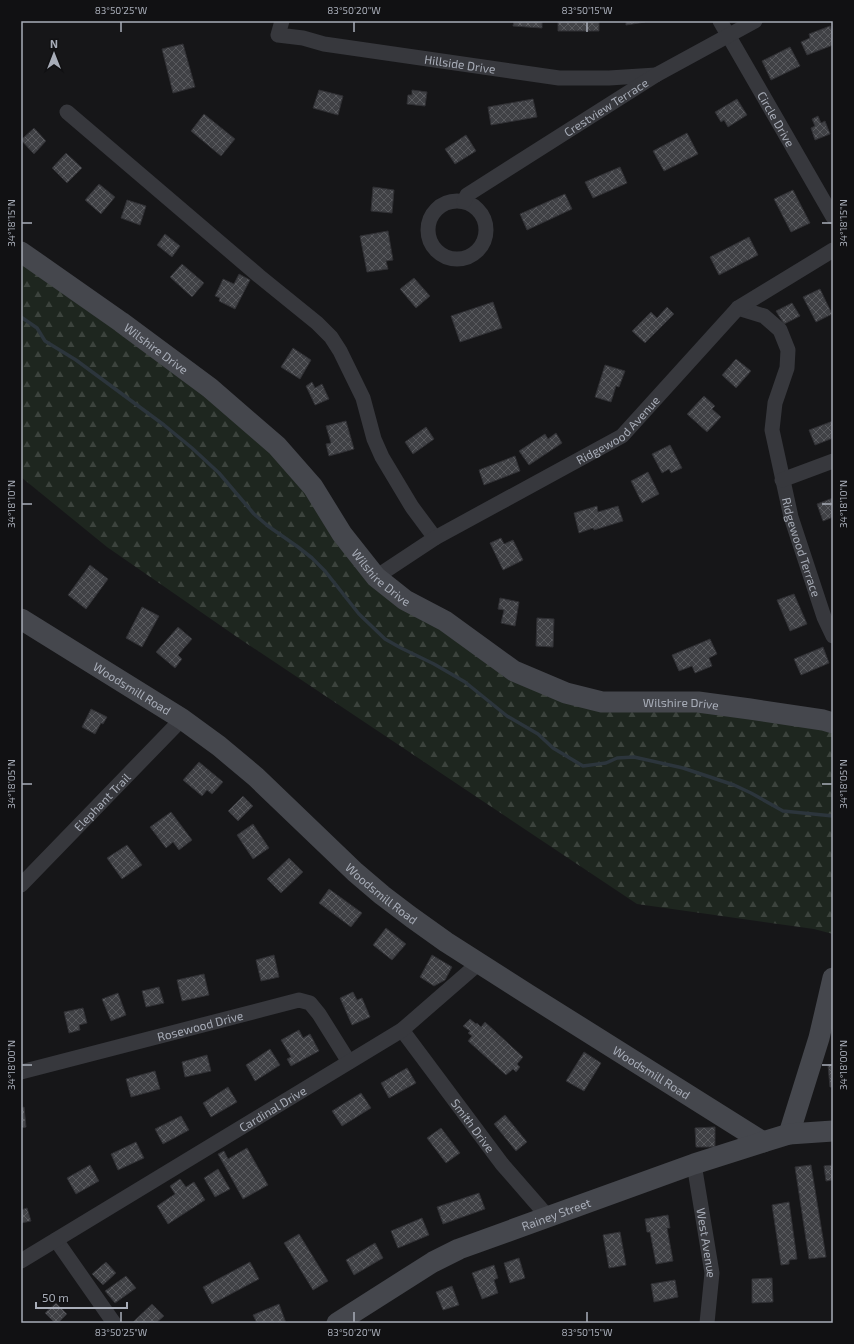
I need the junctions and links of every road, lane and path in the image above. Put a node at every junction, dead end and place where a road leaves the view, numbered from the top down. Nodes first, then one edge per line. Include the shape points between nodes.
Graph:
1 (282, 21) edge
2 (720, 21) edge
3 (755, 21) edge
4 (728, 37) junction
5 (656, 75) junction
6 (67, 112) dead end
7 (464, 201) dead end
8 (833, 217) edge
9 (833, 250) edge
10 (21, 252) edge
11 (738, 308) junction
12 (833, 461) edge
13 (782, 480) junction
14 (435, 538) junction
15 (376, 577) junction
16 (829, 615) edge
17 (21, 619) edge
18 (833, 636) edge
19 (182, 720) junction
20 (833, 723) edge
21 (21, 885) edge
22 (480, 963) junction
23 (833, 978) edge
24 (402, 1030) junction
25 (349, 1062) junction
26 (21, 1072) edge
27 (833, 1131) edge
28 (789, 1134) junction
29 (763, 1142) junction
30 (694, 1164) junction
31 (549, 1218) junction
32 (56, 1240) junction
33 (21, 1261) edge
34 (114, 1323) edge
35 (337, 1323) edge
36 (707, 1323) edge

1 - 5 street, Hillside Drive via 278,35 559,78
2 - 4 street, Circle Drive
3 - 4 street, Crestview Terrace
4 - 5 street, Crestview Terrace
4 - 8 street, Circle Drive
5 - 7 street, Crestview Terrace via 467,195
6 - 14 street via 318,323 331,337 363,398 374,439 382,457 412,508
9 - 11 street, Ridgewood Avenue
10 - 15 street, Wilshire Drive via 204,384 276,446 313,488 342,534
11 - 13 street, Ridgewood Terrace via 764,316 780,330 788,350 787,368 775,403 772,430
11 - 14 street, Ridgewood Avenue via 622,436
12 - 13 street
13 - 16 street, Ridgewood Terrace via 791,517
14 - 15 street, Ridgewood Avenue
15 - 20 street, Wilshire Drive via 405,600 445,622 514,671 566,693 602,702 706,703
16 - 18 street, Ridgewood Terrace
17 - 19 street, Woodsmill Road
19 - 21 street, Elephant Trail
19 - 22 street, Woodsmill Road via 256,777 382,896
22 - 24 street, Cardinal Drive
22 - 29 street, Woodsmill Road
23 - 28 street via 819,1038
24 - 25 street, Cardinal Drive
24 - 31 street, Smith Drive via 502,1164
25 - 26 street, Rosewood Drive via 319,1014 310,1003 299,1000
25 - 32 street, Cardinal Drive
27 - 28 street, Rainey Street
28 - 29 street, Rainey Street
29 - 30 street, Rainey Street
30 - 31 street, Rainey Street
30 - 36 street, West Avenue via 712,1273
31 - 35 street, Rainey Street via 459,1249 433,1262
32 - 33 street, Cardinal Drive
32 - 34 street

